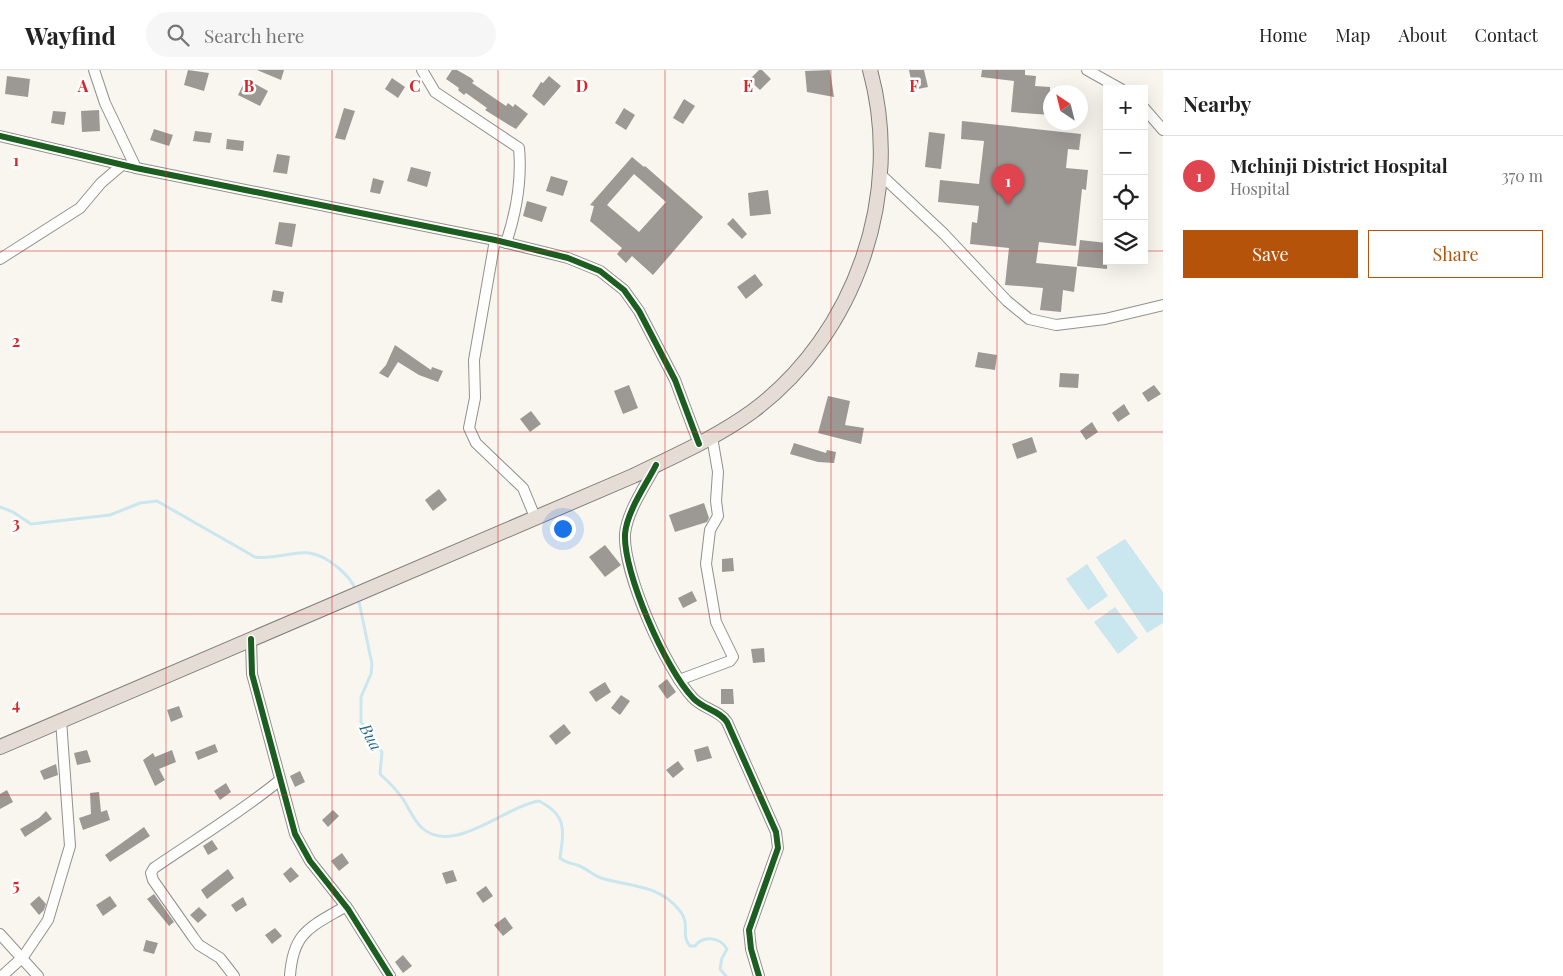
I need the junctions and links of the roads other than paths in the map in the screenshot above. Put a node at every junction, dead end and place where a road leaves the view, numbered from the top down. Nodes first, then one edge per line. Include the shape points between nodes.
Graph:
1 (94, 70) edge
2 (422, 70) edge
3 (870, 70) edge
4 (1087, 70) edge
5 (1114, 85) edge
6 (1148, 113) edge
7 (1163, 130) edge
8 (0, 136) edge
9 (122, 165) junction
10 (136, 168) junction
11 (880, 174) junction
12 (495, 240) junction
13 (506, 243) junction
14 (0, 259) edge
15 (1163, 305) edge
16 (712, 437) junction
17 (699, 444) junction
18 (656, 465) junction
19 (535, 517) junction
20 (251, 639) junction
21 (679, 680) junction
22 (61, 720) junction
23 (0, 746) edge
24 (280, 780) junction
25 (346, 906) junction
26 (0, 934) edge
27 (23, 957) junction
28 (2, 976) edge
29 (38, 976) edge
30 (234, 976) edge
31 (290, 976) edge
32 (390, 976) edge
33 (759, 976) edge

1 - 10 street via 105,103
2 - 13 street via 435,92 519,148 515,216
3 - 11 highway via 879,109
4 - 5 street
6 - 7 street
8 - 9 street
9 - 10 street
9 - 14 street via 80,208
10 - 12 street
11 - 15 street via 925,215 1007,301 1029,318 1056,325
11 - 16 highway via 874,225 851,289 836,318 820,342 778,390
12 - 13 street
12 - 19 street via 474,360 475,398 469,428 476,443 523,488
13 - 17 street via 568,258 600,271 624,290 639,311 675,380
16 - 17 highway
16 - 21 street via 718,472 718,516 710,530 706,564 716,622 733,658
17 - 18 highway
18 - 19 highway
18 - 21 street via 631,514 625,534 626,547 648,620
19 - 20 highway
20 - 22 highway
20 - 24 street via 252,674
21 - 33 street via 694,699 723,716 727,722 776,832 778,848 749,930 750,949
22 - 23 highway
22 - 27 street via 70,846 48,920
24 - 25 street via 291,824 302,848
24 - 30 street via 247,807 151,873 193,937 220,958
25 - 31 street via 303,934 291,959
25 - 32 street
26 - 27 street
27 - 28 street
27 - 29 street

